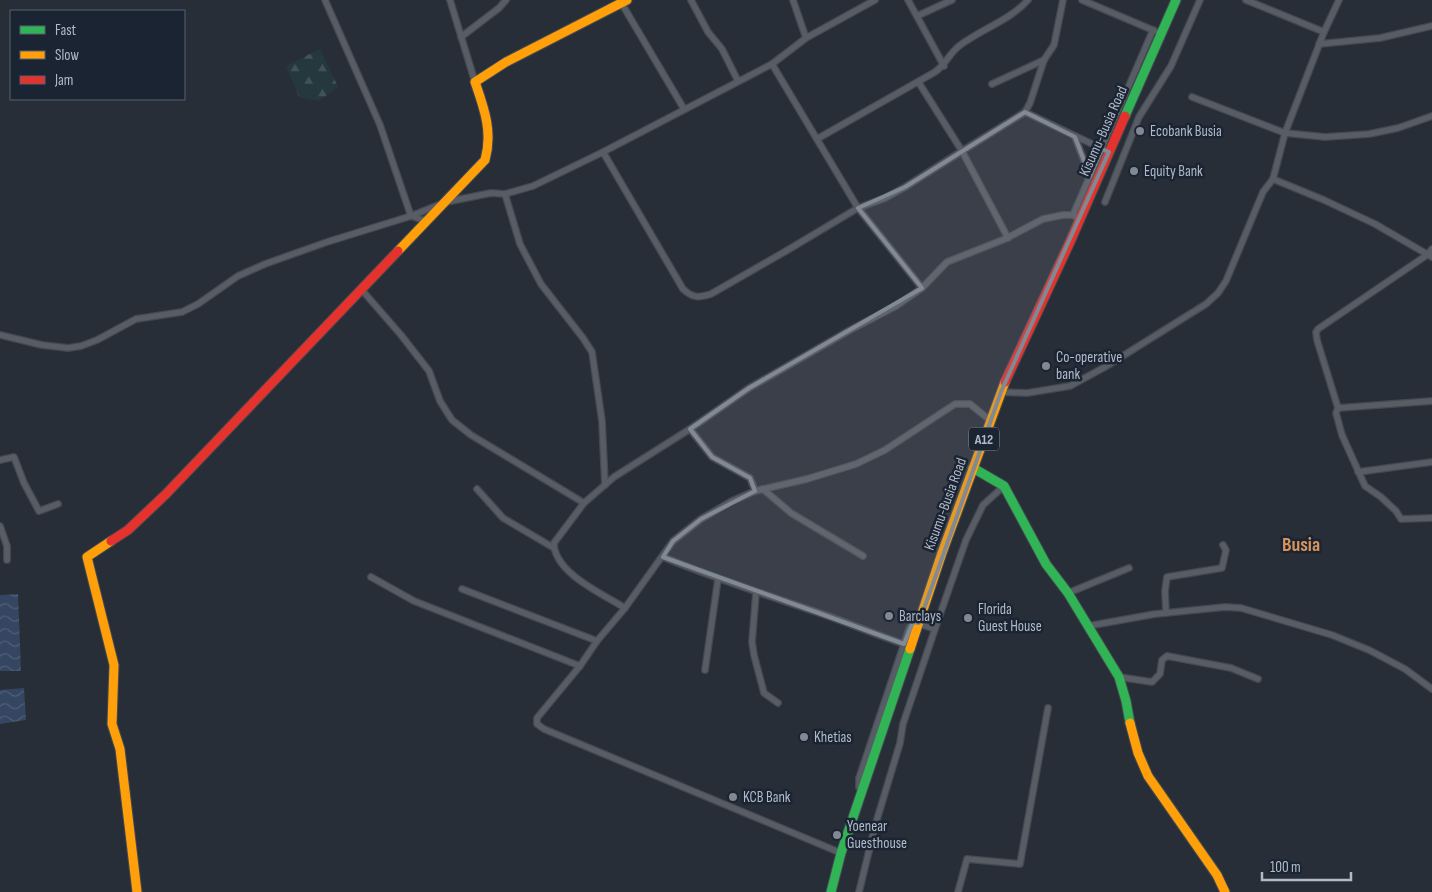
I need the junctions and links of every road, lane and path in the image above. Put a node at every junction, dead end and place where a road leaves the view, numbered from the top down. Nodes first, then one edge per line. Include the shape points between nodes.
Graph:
1 (325, 0) edge
2 (450, 0) edge
3 (506, 0) edge
4 (691, 0) edge
5 (793, 0) edge
6 (875, 0) edge
7 (908, 0) edge
8 (952, 0) edge
9 (1028, 0) edge
10 (1062, 0) edge
11 (1082, 0) edge
12 (1176, 0) edge
13 (1200, 0) edge
14 (1246, 0) edge
15 (1339, 0) edge
16 (624, 2) edge
17 (917, 16) junction
18 (1432, 26) edge
19 (1157, 32) junction
20 (1324, 32) junction
21 (461, 37) junction
22 (806, 38) junction
23 (1319, 44) junction
24 (1044, 60) junction
25 (772, 64) junction
26 (944, 66) junction
27 (738, 81) junction
28 (475, 82) junction
29 (919, 83) junction
30 (992, 84) dead end
31 (1192, 97) dead end
32 (684, 109) junction
33 (1025, 112) junction
34 (1432, 116) edge
35 (1285, 133) junction
36 (1075, 136) junction
37 (817, 139) junction
38 (1105, 151) junction
39 (603, 152) junction
40 (962, 152) junction
41 (1090, 176) junction
42 (1273, 178) junction
43 (505, 194) junction
44 (446, 202) junction
45 (1105, 202) dead end
46 (858, 208) junction
47 (410, 216) junction
48 (426, 221) junction
49 (1008, 238) junction
50 (1432, 249) edge
51 (1429, 256) edge
52 (922, 288) junction
53 (360, 289) junction
54 (0, 335) edge
55 (1001, 392) junction
56 (1432, 401) edge
57 (1338, 408) junction
58 (991, 421) junction
59 (690, 429) junction
60 (0, 460) edge
61 (1432, 462) edge
62 (973, 468) junction
63 (1358, 472) junction
64 (605, 485) junction
65 (1004, 486) junction
66 (477, 489) dead end
67 (763, 489) junction
68 (755, 491) junction
69 (584, 503) junction
70 (58, 504) dead end
71 (1432, 518) edge
72 (0, 526) edge
73 (1223, 545) dead end
74 (554, 548) junction
75 (863, 556) dead end
76 (662, 557) junction
77 (7, 560) dead end
78 (1129, 568) dead end
79 (371, 577) dead end
80 (718, 579) junction
81 (462, 589) dead end
82 (756, 592) junction
83 (1068, 593) junction
84 (625, 608) junction
85 (1166, 613) junction
86 (919, 623) junction
87 (1088, 626) junction
88 (935, 629) junction
89 (597, 641) junction
90 (904, 644) junction
91 (580, 666) junction
92 (705, 670) dead end
93 (1119, 677) junction
94 (1258, 679) dead end
95 (1432, 689) edge
96 (778, 703) dead end
97 (1048, 708) dead end
98 (862, 789) junction
99 (841, 853) junction
100 (137, 892) edge
101 (831, 892) edge
102 (859, 892) edge
103 (958, 892) edge
104 (1225, 892) edge

1 - 47 street via 380,125
2 - 21 street
3 - 21 street
4 - 27 street
5 - 22 street
6 - 22 street
7 - 17 street
8 - 17 street
9 - 26 street via 1003,20 959,46
10 - 24 street via 1054,45
11 - 19 street
12 - 19 main road, Kisumu-Busia Road / A12
13 - 45 street via 1171,66 1139,117
14 - 20 street
15 - 20 street
16 - 28 main road via 506,62
16 - 32 street
17 - 26 street
18 - 23 street via 1380,38
19 - 38 main road, Kisumu-Busia Road / A12
20 - 23 street
21 - 28 street
22 - 25 street
23 - 35 street
24 - 30 street
24 - 33 street
25 - 27 street
25 - 37 street
26 - 29 street
27 - 32 street
28 - 44 main road via 487,119 489,150 486,160
29 - 37 street
29 - 40 street
31 - 35 street
32 - 39 street
33 - 36 street
33 - 40 street
34 - 35 street via 1369,134 1325,136
35 - 42 street
36 - 38 street
36 - 41 street
37 - 46 street
38 - 41 street
38 - 55 main road, Kisumu-Busia Road / A12 via 1066,251
39 - 43 street via 532,186
39 - 46 street via 683,289 691,297 711,294
40 - 46 street via 905,188
40 - 49 street
41 - 49 street via 1076,217 1063,215 1043,219
42 - 51 street via 1375,224
42 - 55 street via 1226,281 1206,304 1105,368 1070,386 1027,394
43 - 44 street
43 - 64 street via 520,244 541,284 592,352 602,421
44 - 47 street
44 - 48 main road
46 - 52 street
47 - 48 street
47 - 54 street via 265,264 238,276 182,312 136,319 81,346 42,345
48 - 53 main road
49 - 52 street via 947,262
50 - 51 street
51 - 57 street via 1316,332
52 - 59 street via 896,306 749,388
53 - 69 street via 429,371 440,401 452,420
53 - 100 main road via 166,494 128,530 87,557 114,665 112,724 120,749
55 - 58 main road, Kisumu-Busia Road / A12
56 - 57 street
57 - 63 street via 1336,413 1342,435
58 - 62 main road, Kisumu-Busia Road / A12
58 - 67 street via 970,404 955,404 892,446 856,464
59 - 64 street
59 - 68 street via 712,456 750,478
60 - 70 street via 14,457 39,511
61 - 63 street
62 - 65 main road
62 - 86 main road, Kisumu-Busia Road / A12
63 - 71 street via 1365,486 1381,496 1401,519
64 - 69 street
65 - 83 main road via 1046,564
65 - 88 street via 983,504 966,540
66 - 74 street via 503,518
67 - 68 street
67 - 75 street via 791,512
68 - 76 street via 701,519 673,541
69 - 74 street via 554,543
72 - 77 street via 7,546
73 - 85 street via 1226,550 1222,568 1167,577
74 - 84 street via 573,576
76 - 80 street
76 - 84 street
78 - 83 street
79 - 91 street via 414,600
80 - 82 street
80 - 92 street
81 - 89 street
82 - 90 street
82 - 96 street via 754,655 764,693
83 - 87 main road
84 - 89 street
85 - 87 street
85 - 95 street via 1241,608 1370,650 1405,669
86 - 88 street
86 - 90 street via 913,622
86 - 98 main road, Kisumu-Busia Road / A12
87 - 93 main road
88 - 102 street via 903,724
89 - 91 street
90 - 98 street via 859,778 858,787
91 - 99 street via 537,718 537,724 576,744
93 - 94 street via 1152,682 1160,674 1162,660 1167,656 1231,668
93 - 104 main road via 1131,730 1148,776 1217,874
97 - 103 street via 1020,864 968,859
98 - 99 main road, Kisumu-Busia Road / A12
99 - 101 main road, Kisumu-Busia Road / A12

